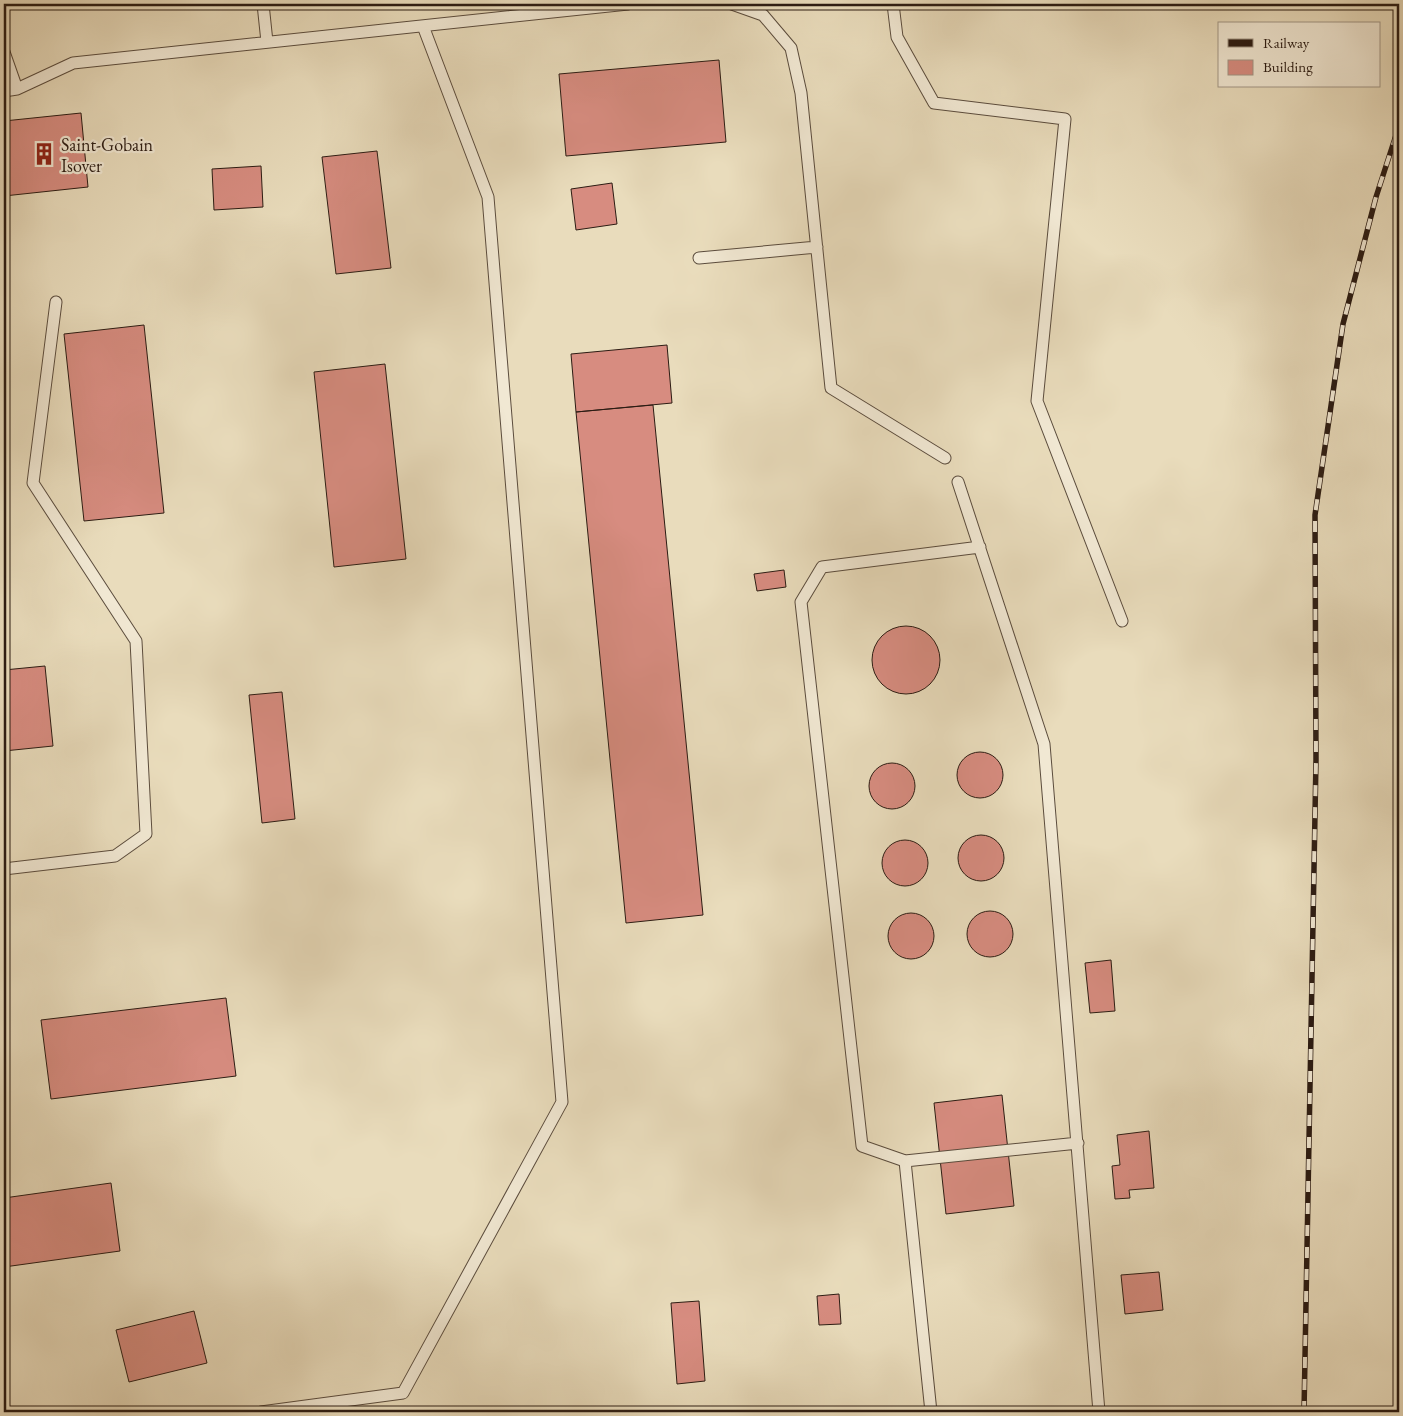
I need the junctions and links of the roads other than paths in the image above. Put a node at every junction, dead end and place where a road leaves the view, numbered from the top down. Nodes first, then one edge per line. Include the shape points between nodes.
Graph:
1 (263, 4) edge
2 (628, 4) edge
3 (732, 4) edge
4 (892, 4) edge
5 (423, 26) junction
6 (267, 42) junction
7 (4, 52) edge
8 (18, 89) junction
9 (4, 91) edge
10 (817, 247) junction
11 (699, 258) dead end
12 (56, 302) dead end
13 (945, 458) dead end
14 (958, 482) dead end
15 (980, 547) junction
16 (1122, 621) dead end
17 (4, 870) edge
18 (1078, 1143) junction
19 (905, 1161) junction
20 (261, 1412) edge
21 (931, 1412) edge
22 (1099, 1412) edge

1 - 6 lane
2 - 5 lane
3 - 10 lane via 763,15 791,48 801,93
4 - 16 lane via 897,37 934,103 1065,119 1037,401
5 - 6 lane
5 - 20 lane via 488,197 562,1102 403,1393
6 - 8 lane via 73,63
7 - 8 lane
8 - 9 lane
10 - 11 lane
10 - 13 lane via 831,388
12 - 17 lane via 33,483 136,641 146,834 115,856
14 - 15 lane
15 - 18 lane via 1044,744
15 - 19 lane via 822,568 801,602 862,1146
18 - 19 lane
18 - 22 lane
19 - 21 lane

